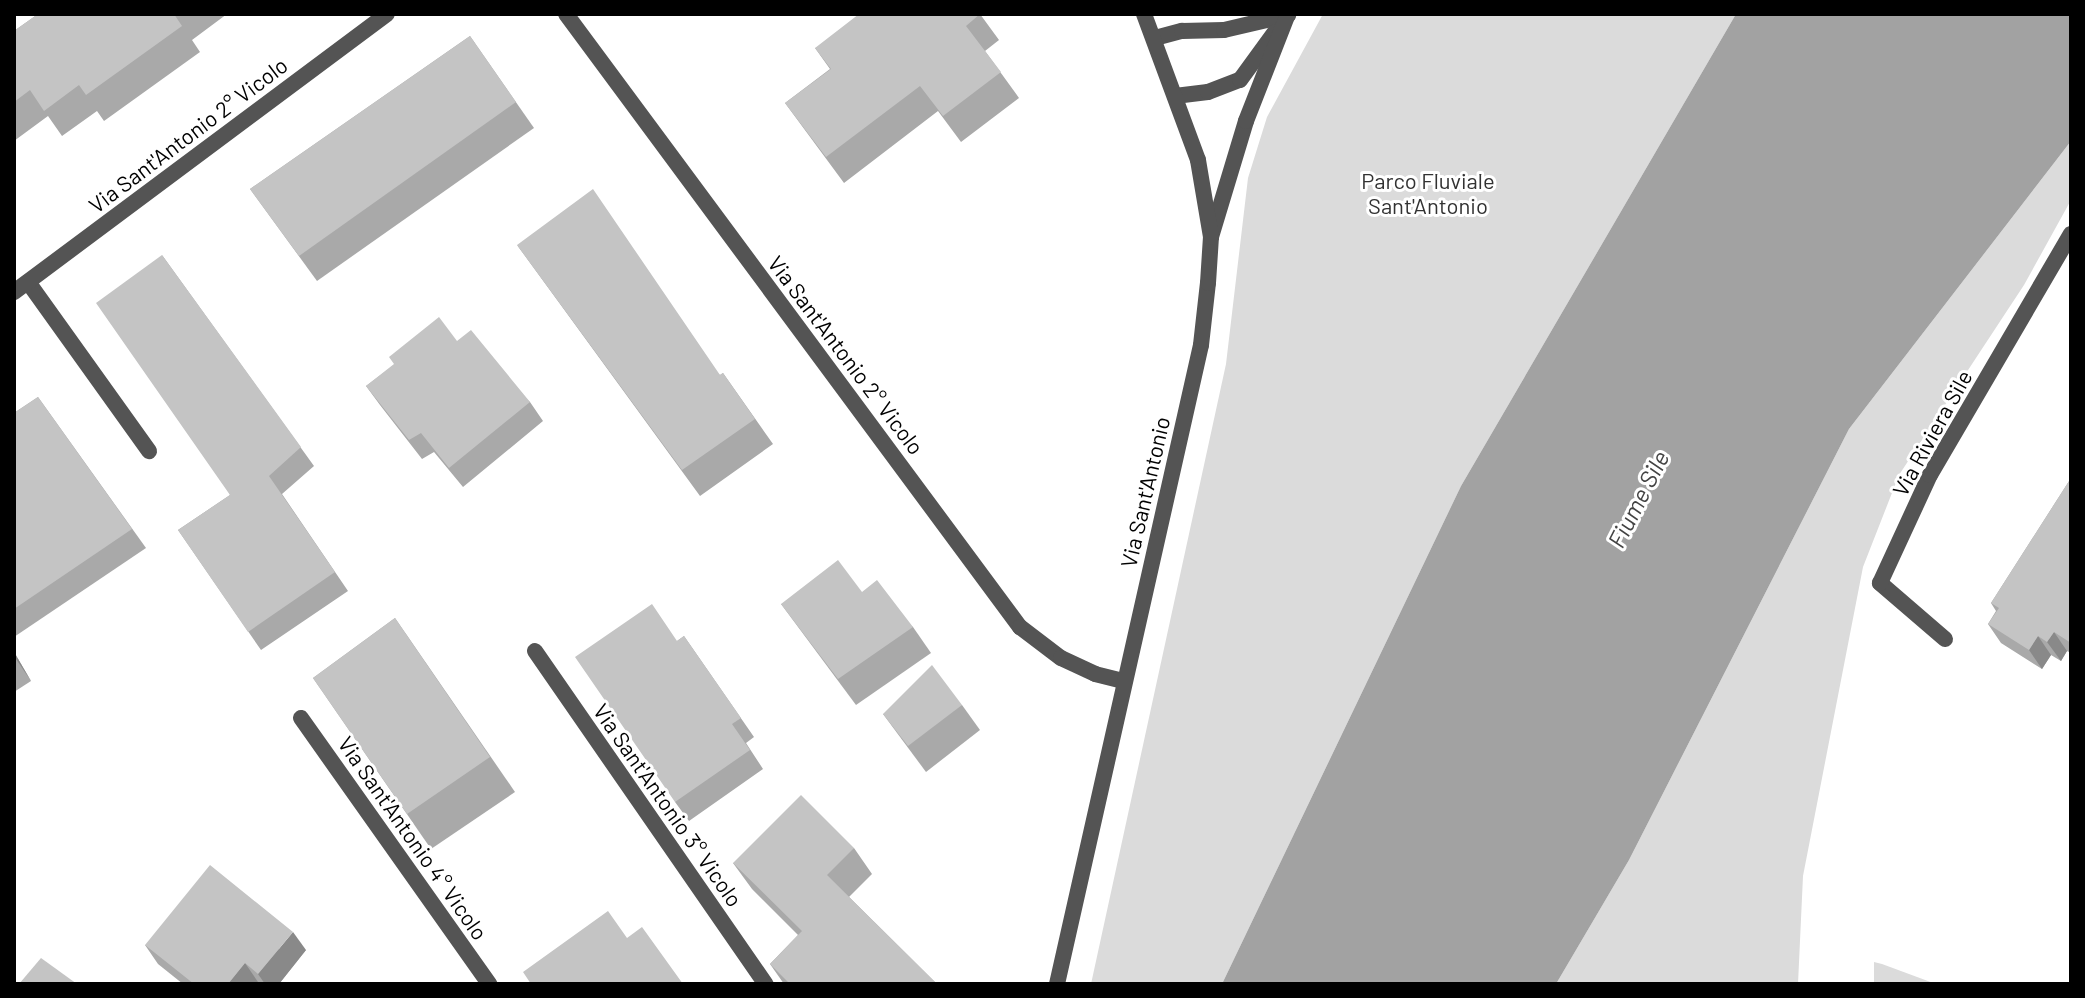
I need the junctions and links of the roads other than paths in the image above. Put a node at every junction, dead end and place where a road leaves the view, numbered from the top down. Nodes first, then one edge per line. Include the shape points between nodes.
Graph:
1 (387, 14) edge
2 (566, 14) edge
3 (1144, 14) edge
4 (1288, 14) edge
5 (1155, 38) junction
6 (1175, 96) junction
7 (2071, 234) edge
8 (1211, 237) junction
9 (28, 282) junction
10 (14, 292) edge
11 (149, 451) dead end
12 (1945, 639) dead end
13 (535, 651) dead end
14 (1124, 681) junction
15 (301, 718) dead end
16 (489, 984) edge
17 (766, 984) edge
18 (1057, 984) edge

1 - 9 street, Via Sant'Antonio 2° Vicolo
2 - 14 street, Via Sant'Antonio 2° Vicolo via 1020,627 1061,658
3 - 5 street, Via Sant'Antonio
4 - 5 street via 1224,30
4 - 6 street via 1240,80 1208,92
4 - 8 street via 1246,121
5 - 6 street, Via Sant'Antonio
6 - 8 street, Via Sant'Antonio via 1198,160
7 - 12 street, Via Riviera Sile via 1930,475 1880,583
8 - 14 street, Via Sant'Antonio via 1201,345
9 - 10 street, Via Sant'Antonio 2° Vicolo
9 - 11 street
13 - 17 street, Via Sant'Antonio 3° Vicolo
14 - 18 street, Via Sant'Antonio
15 - 16 street, Via Sant'Antonio 4° Vicolo

